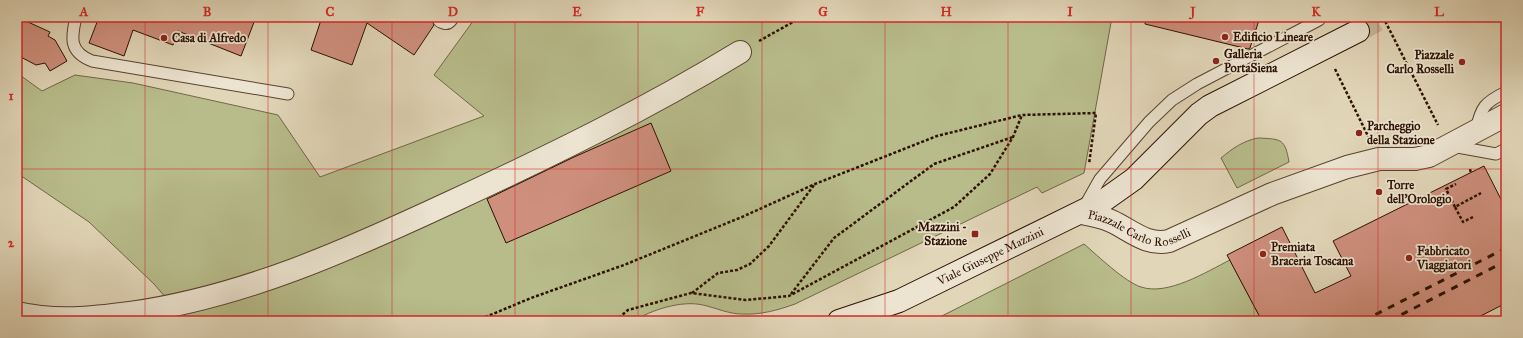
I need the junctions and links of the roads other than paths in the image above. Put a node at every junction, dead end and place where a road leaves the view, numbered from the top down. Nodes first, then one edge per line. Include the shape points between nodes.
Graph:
1 (76, 17) edge
2 (443, 17) edge
3 (447, 17) edge
4 (1319, 20) dead end
5 (1358, 31) tunnel mouth
6 (740, 52) road end
7 (1506, 92) edge
8 (288, 94) dead end
9 (1506, 116) edge
10 (1475, 133) junction
11 (1449, 146) junction
12 (1506, 149) edge
13 (1082, 213) junction
14 (899, 301) junction
15 (17, 313) edge
16 (839, 321) edge
17 (870, 321) edge

1 - 8 lane via 72,38 74,47 84,58 92,61
2 - 3 street
4 - 13 lane via 1197,84 1172,100 1149,122 1100,179 1087,199
5 - 13 street, Piazzale Carlo Rosselli via 1210,106 1134,179
6 - 15 street via 591,136 364,242 295,269 204,299 142,311 67,319
7 - 10 lane via 1488,102 1482,110
9 - 10 street, Piazzale Carlo Rosselli
10 - 11 street, Piazzale Carlo Rosselli
11 - 12 lane via 1496,154
11 - 13 street, Piazzale Carlo Rosselli via 1422,158 1371,160 1272,194 1162,243 1146,240 1112,221
13 - 14 street, Viale Giuseppe Mazzini
14 - 16 street, Viale Giuseppe Mazzini
14 - 17 street, Viale Giuseppe Mazzini

